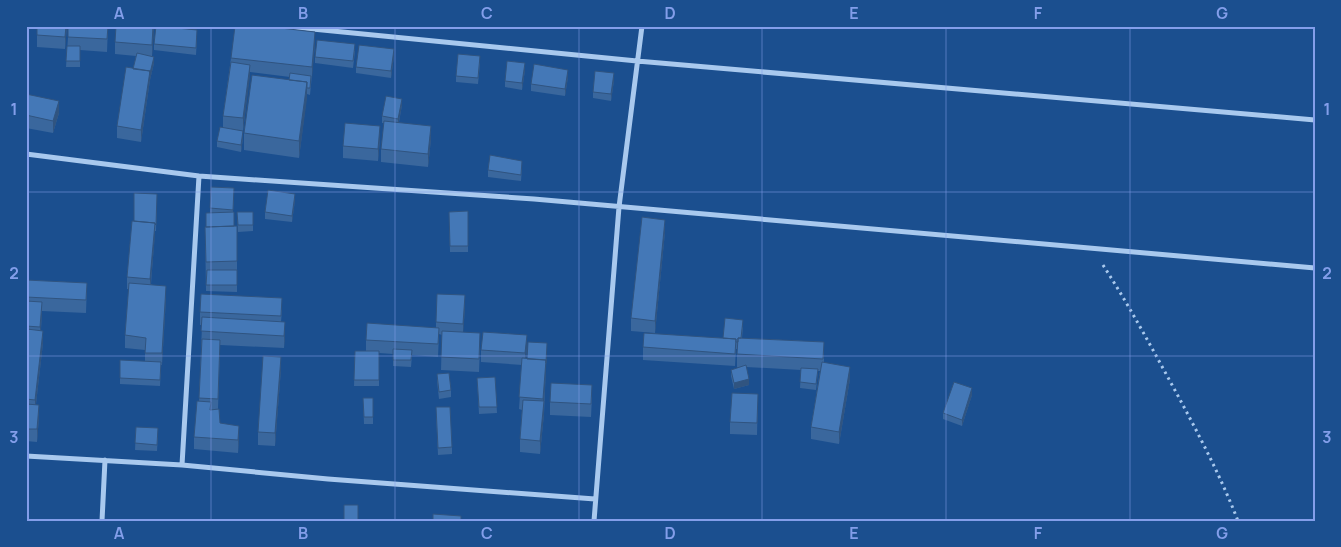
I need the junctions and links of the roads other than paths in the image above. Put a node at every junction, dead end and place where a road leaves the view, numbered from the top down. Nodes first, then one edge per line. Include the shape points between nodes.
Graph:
1 (282, 26) edge
2 (642, 26) edge
3 (637, 61) junction
4 (1315, 120) edge
5 (26, 154) edge
6 (200, 176) junction
7 (619, 206) junction
8 (1315, 268) edge
9 (26, 456) edge
10 (105, 460) junction
11 (182, 465) junction
12 (595, 499) junction
13 (102, 521) edge
14 (594, 521) edge

1 - 3 street
2 - 3 street
3 - 4 street
3 - 7 street
5 - 6 street
6 - 7 street
6 - 11 street
7 - 8 street
7 - 12 street
9 - 10 street
10 - 11 street
10 - 13 street
11 - 12 street
12 - 14 street

